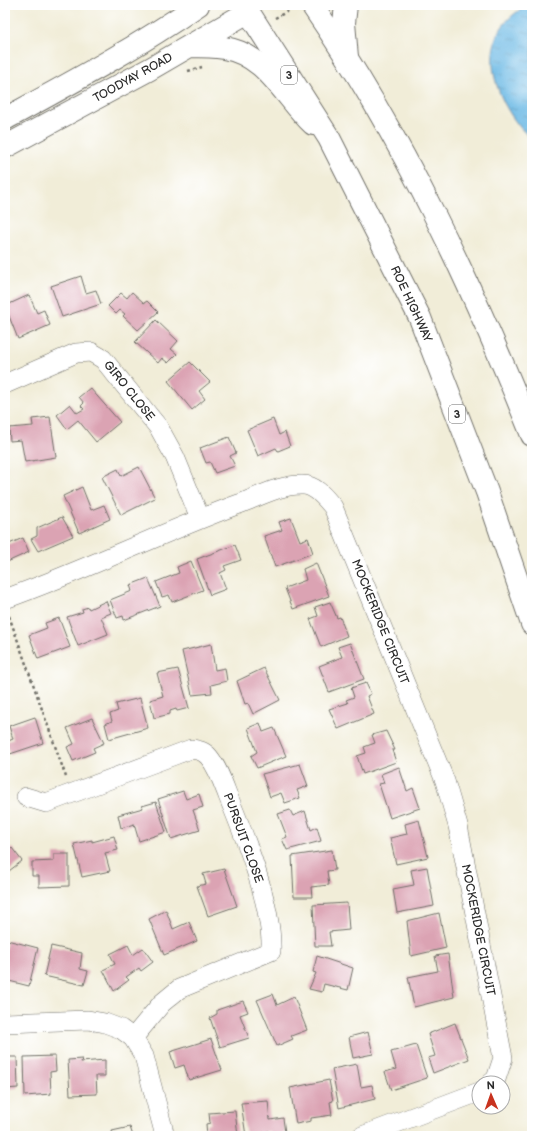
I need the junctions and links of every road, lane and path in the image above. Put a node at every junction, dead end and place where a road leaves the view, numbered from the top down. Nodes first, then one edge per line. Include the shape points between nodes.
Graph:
1 (171, 5) edge
2 (198, 5) edge
3 (312, 5) edge
4 (346, 5) edge
5 (250, 7) edge
6 (160, 32) junction
7 (190, 46) junction
8 (347, 57) junction
9 (5, 119) edge
10 (329, 138) junction
11 (5, 147) edge
12 (5, 384) edge
13 (532, 435) edge
14 (200, 518) junction
15 (6, 604) edge
16 (532, 624) edge
17 (73, 795) junction
18 (26, 798) dead end
19 (5, 1022) edge
20 (133, 1038) junction
21 (497, 1075) edge
22 (471, 1095) edge
23 (355, 1133) edge
24 (165, 1136) edge
25 (334, 1136) edge

1 - 6 main road
2 - 6 main road
3 - 8 main road
4 - 8 main road via 344,23
5 - 7 main road, TOODYAY ROAD
5 - 10 main road, ROE HIGHWAY / 3
6 - 9 main road
7 - 10 main road via 225,48 255,61 271,75 302,114
7 - 11 main road, TOODYAY ROAD
8 - 13 main road via 379,110 451,245
10 - 16 main road, ROE HIGHWAY / 3 via 420,318 487,492
12 - 14 street, GIRO CLOSE via 76,353 91,352 103,359 159,428 175,457
14 - 15 street, MOCKERIDGE CIRCUIT
14 - 21 street, MOCKERIDGE CIRCUIT via 282,488 304,485 320,492 334,508 445,781 458,826 503,1058
15 - 17 path
17 - 18 street, PURSUIT CLOSE via 46,803
17 - 20 street, PURSUIT CLOSE via 180,752 202,750 217,769 259,881 272,939 271,951 179,990 162,1003
19 - 20 street via 88,1020 121,1029
20 - 24 street via 144,1056
22 - 23 street
23 - 25 path

